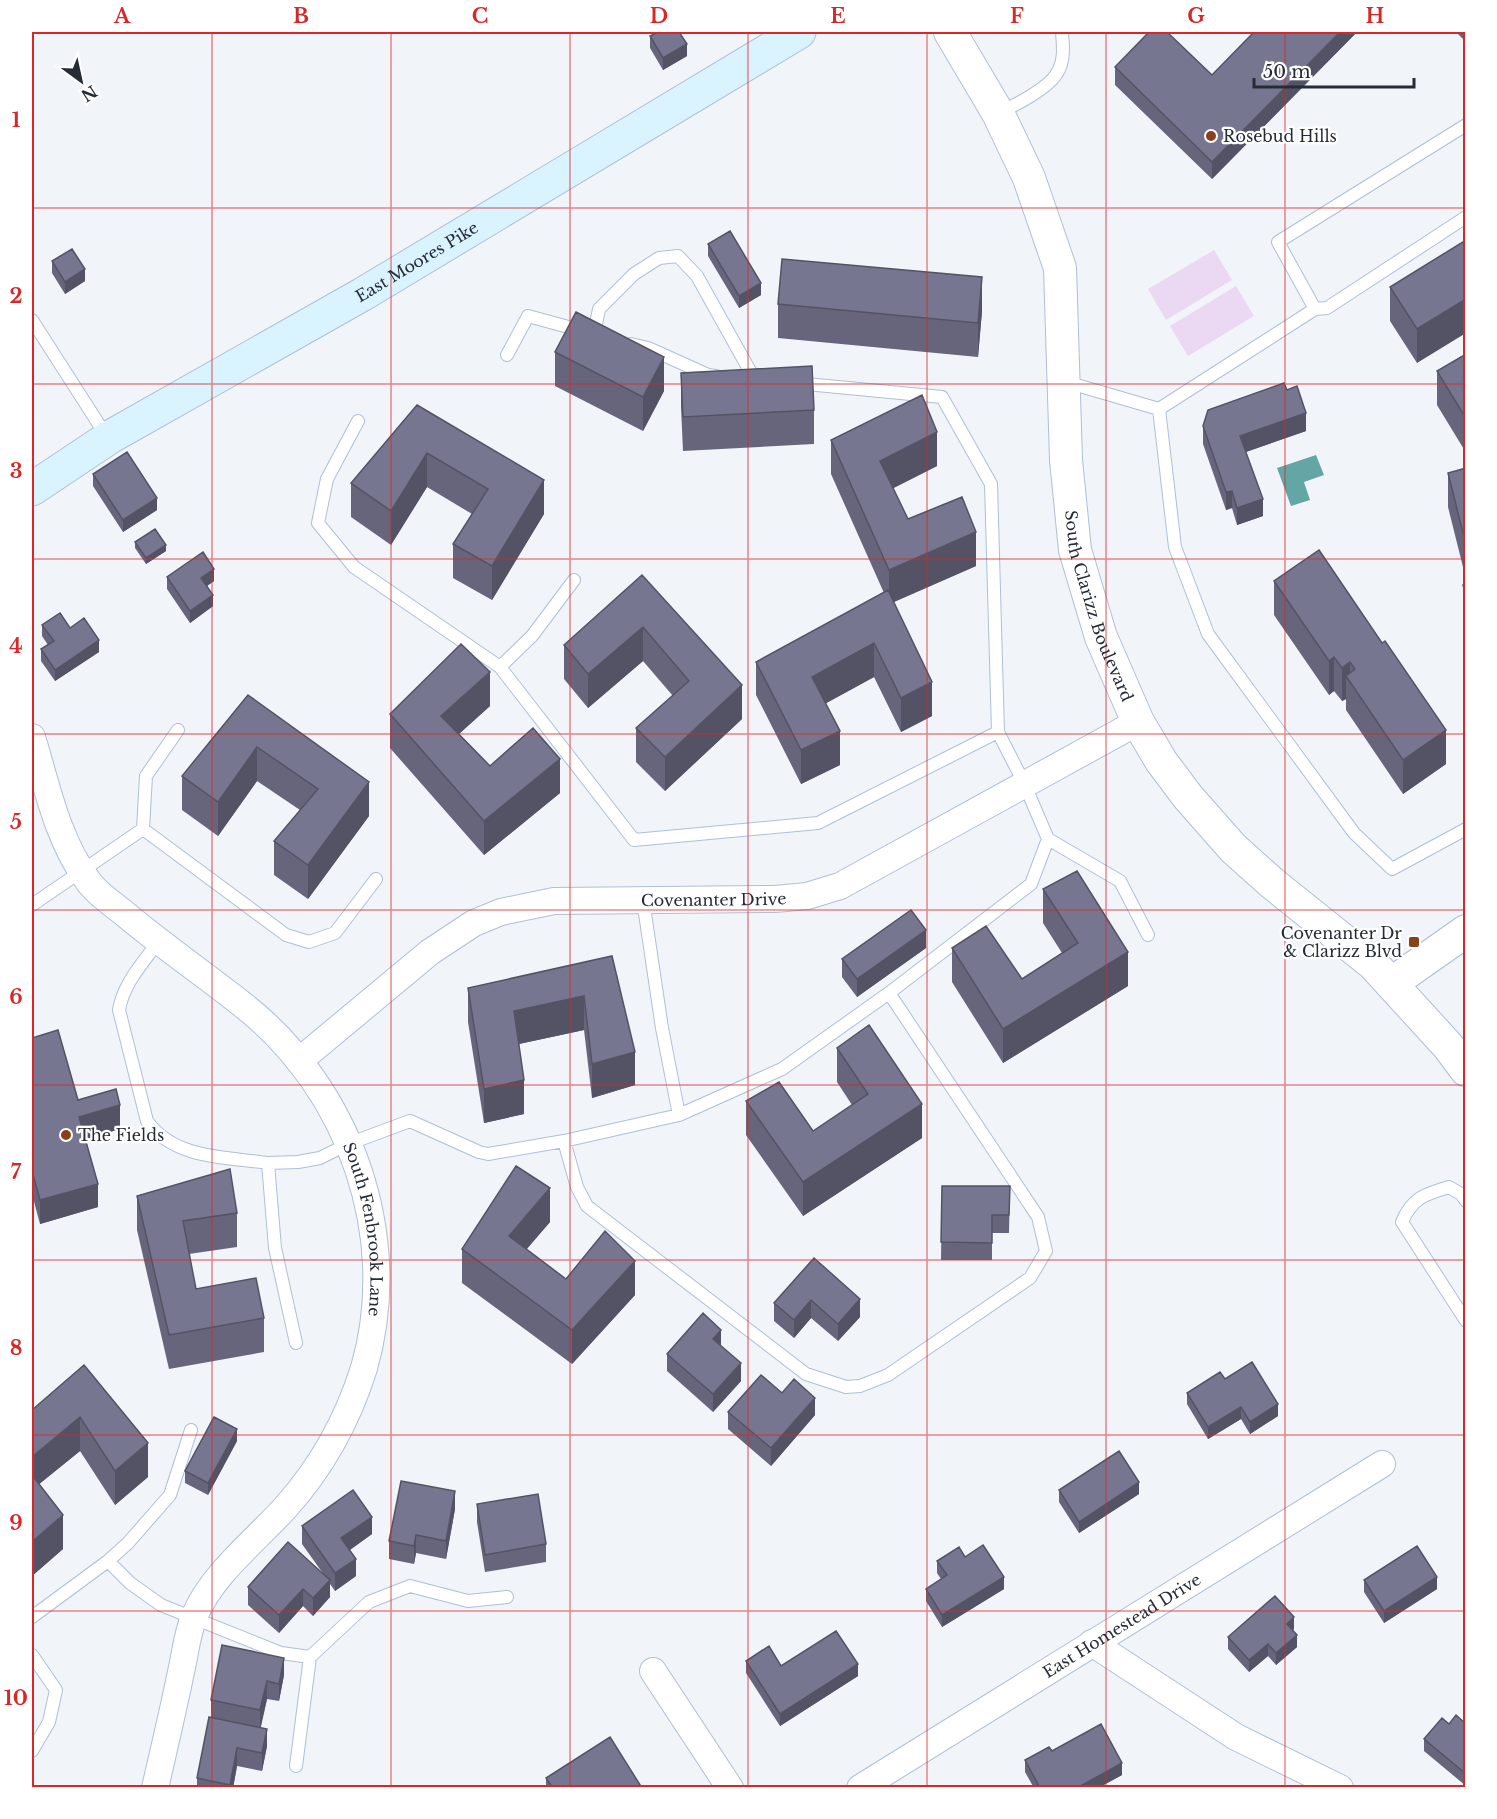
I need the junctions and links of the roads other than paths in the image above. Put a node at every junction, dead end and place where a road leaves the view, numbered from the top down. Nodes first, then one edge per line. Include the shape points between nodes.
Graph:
1 (800, 32) edge
2 (950, 32) edge
3 (1062, 32) edge
4 (998, 113) junction
5 (1466, 125) edge
6 (1466, 217) edge
7 (1315, 309) junction
8 (32, 320) edge
9 (605, 337) junction
10 (507, 355) dead end
11 (755, 380) junction
12 (1064, 382) junction
13 (1159, 409) junction
14 (358, 421) dead end
15 (108, 439) junction
16 (32, 489) edge
17 (574, 580) dead end
18 (500, 667) junction
19 (1138, 722) junction
20 (178, 730) dead end
21 (998, 732) junction
22 (32, 737) edge
23 (1024, 783) junction
24 (143, 829) junction
25 (1466, 829) edge
26 (1048, 838) junction
27 (80, 869) junction
28 (376, 879) dead end
29 (643, 900) junction
30 (32, 905) edge
31 (1466, 931) edge
32 (1148, 934) dead end
33 (158, 942) junction
34 (1392, 983) junction
35 (889, 993) junction
36 (299, 1061) junction
37 (1466, 1070) edge
38 (679, 1115) junction
39 (564, 1141) junction
40 (348, 1144) junction
41 (268, 1163) junction
42 (1466, 1201) edge
43 (1466, 1321) edge
44 (296, 1343) dead end
45 (192, 1430) dead end
46 (1382, 1464) dead end
47 (108, 1561) junction
48 (507, 1597) dead end
49 (32, 1617) edge
50 (194, 1618) junction
51 (1092, 1643) junction
52 (32, 1655) edge
53 (310, 1657) junction
54 (653, 1671) dead end
55 (32, 1751) edge
56 (296, 1766) dead end
57 (155, 1788) edge
58 (730, 1788) edge
59 (860, 1788) edge
60 (1340, 1788) edge

1 - 15 main road, East Moores Pike via 363,294
2 - 4 street, South Clarizz Boulevard
3 - 4 lane via 1064,51 1057,74 1023,101
4 - 12 street, South Clarizz Boulevard via 1029,178 1060,268
5 - 7 lane via 1278,242
6 - 7 lane via 1327,308
7 - 13 lane
8 - 15 lane
9 - 10 lane via 528,316
9 - 11 lane via 648,348 708,375
9 - 11 lane via 599,309 634,274 659,258 678,256 697,276
11 - 21 lane via 942,397 991,484
12 - 13 lane
12 - 19 street, South Clarizz Boulevard via 1066,460 1076,550 1101,638
13 - 25 lane via 1175,547 1208,634 1354,833 1392,869
14 - 18 lane via 327,479 318,523 354,567
15 - 16 main road, East Moores Pike
17 - 18 lane via 532,636
18 - 21 lane via 634,840 818,823
19 - 23 street, Covenanter Drive
19 - 34 street, South Clarizz Boulevard via 1188,797 1233,848
20 - 24 lane via 146,776
21 - 23 lane
22 - 27 street, South Fenbrook Lane via 66,849
23 - 26 lane
23 - 29 street, Covenanter Drive via 840,886 807,897
24 - 27 lane
24 - 28 lane via 286,935 309,942 335,933
26 - 32 lane via 1120,880
26 - 35 lane via 1031,884
27 - 30 lane
27 - 33 street, South Fenbrook Lane via 90,884
29 - 36 street, Covenanter Drive via 535,904 474,923 430,952
29 - 38 lane
31 - 34 street
33 - 36 street, South Fenbrook Lane via 244,1006
33 - 41 lane via 129,984 119,1010 147,1121 157,1135 190,1152
34 - 37 street, South Clarizz Boulevard
35 - 38 lane via 782,1069
35 - 39 lane via 1038,1217 1046,1251 1030,1278 874,1382 846,1387 806,1374 599,1216 581,1197
36 - 40 street, South Fenbrook Lane via 326,1099
38 - 39 lane
39 - 40 lane via 488,1154 410,1121
40 - 41 lane via 320,1158
40 - 50 street, South Fenbrook Lane via 364,1187 376,1263 373,1329 363,1369 334,1440 316,1470 216,1581
41 - 44 lane via 275,1248
42 - 43 lane via 1449,1187 1408,1206 1402,1222
45 - 47 lane via 170,1495
46 - 51 street, East Homestead Drive
47 - 49 lane
47 - 50 lane via 161,1605
48 - 53 lane via 468,1601 410,1586 369,1602
50 - 53 lane via 281,1653
50 - 57 street, South Fenbrook Lane
51 - 59 street, East Homestead Drive
51 - 60 street via 1236,1737
52 - 55 lane via 56,1690 49,1722
53 - 56 lane
54 - 58 street

